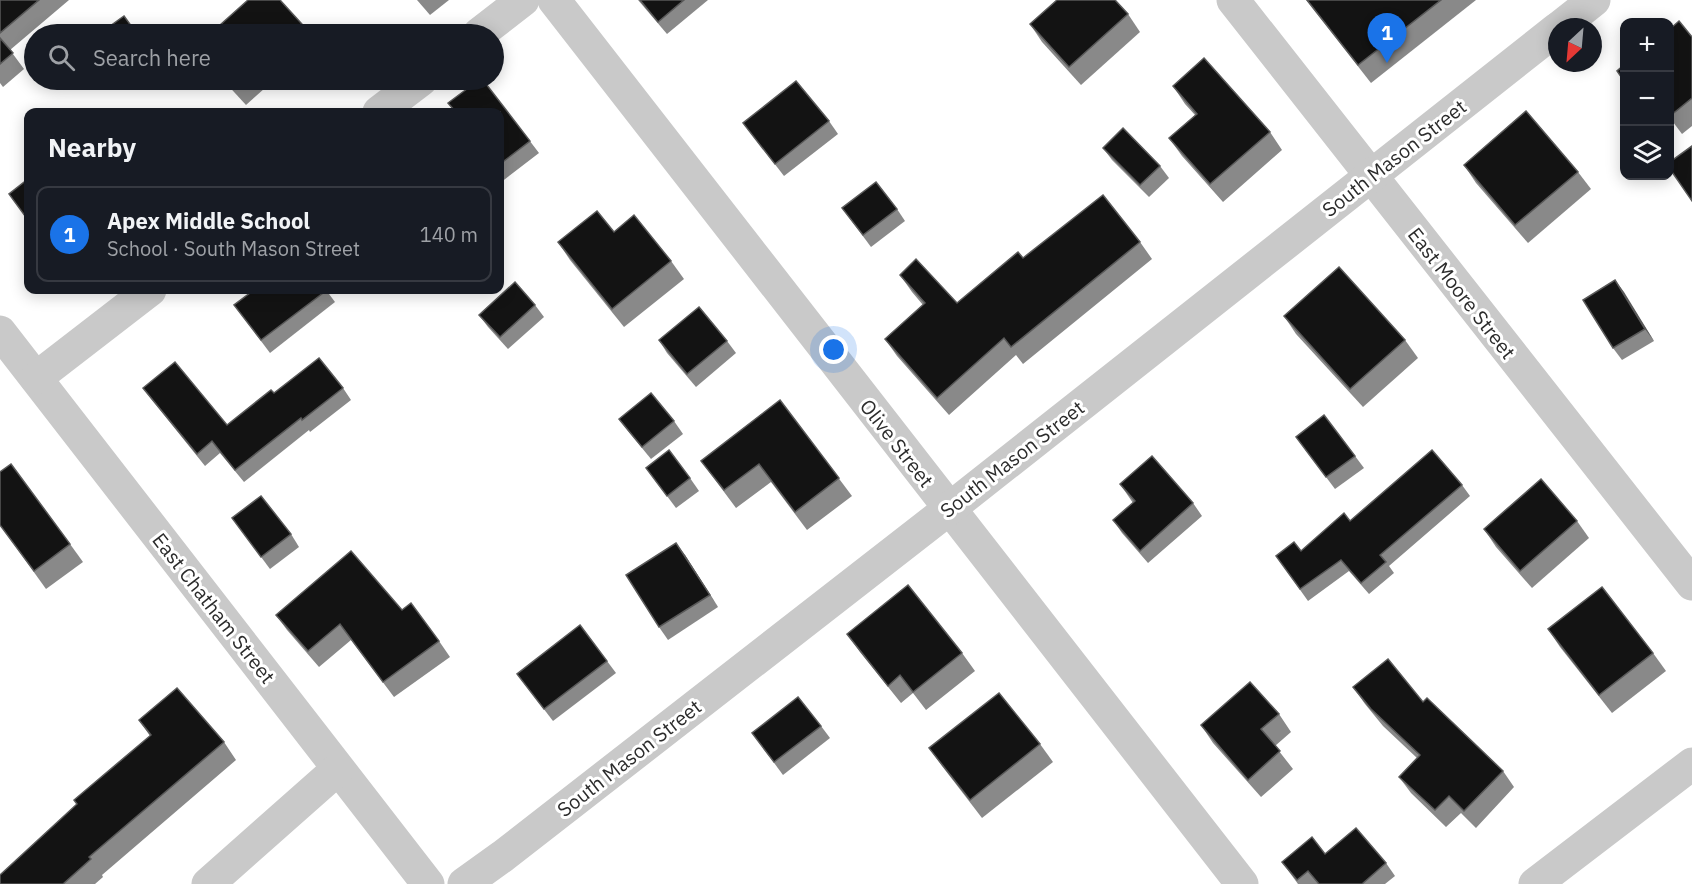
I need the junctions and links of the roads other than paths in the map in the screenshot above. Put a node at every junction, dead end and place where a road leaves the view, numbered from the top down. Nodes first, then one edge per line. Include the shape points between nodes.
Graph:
1 (524, 0) edge
2 (554, 0) edge
3 (1233, 0) edge
4 (1594, 0) edge
5 (1571, 18) edge
6 (492, 24) edge
7 (1548, 36) edge
8 (408, 90) edge
9 (383, 108) edge
10 (1370, 177) junction
11 (145, 294) edge
12 (0, 332) edge
13 (36, 378) junction
14 (949, 509) junction
15 (1692, 584) edge
16 (1692, 764) edge
17 (338, 769) junction
18 (208, 884) edge
19 (428, 884) edge
20 (464, 884) edge
21 (1242, 884) edge
22 (1535, 884) edge

1 - 6 street
2 - 14 street, Olive Street
3 - 10 street, East Moore Street
4 - 5 street, South Mason Street
7 - 10 street, South Mason Street
8 - 9 street
10 - 14 street, South Mason Street
10 - 15 street, East Moore Street
11 - 13 street
12 - 13 street, East Chatham Street
13 - 17 street, East Chatham Street
14 - 20 street, South Mason Street
14 - 21 street, Olive Street
16 - 22 street
17 - 18 street
17 - 19 street, East Chatham Street

